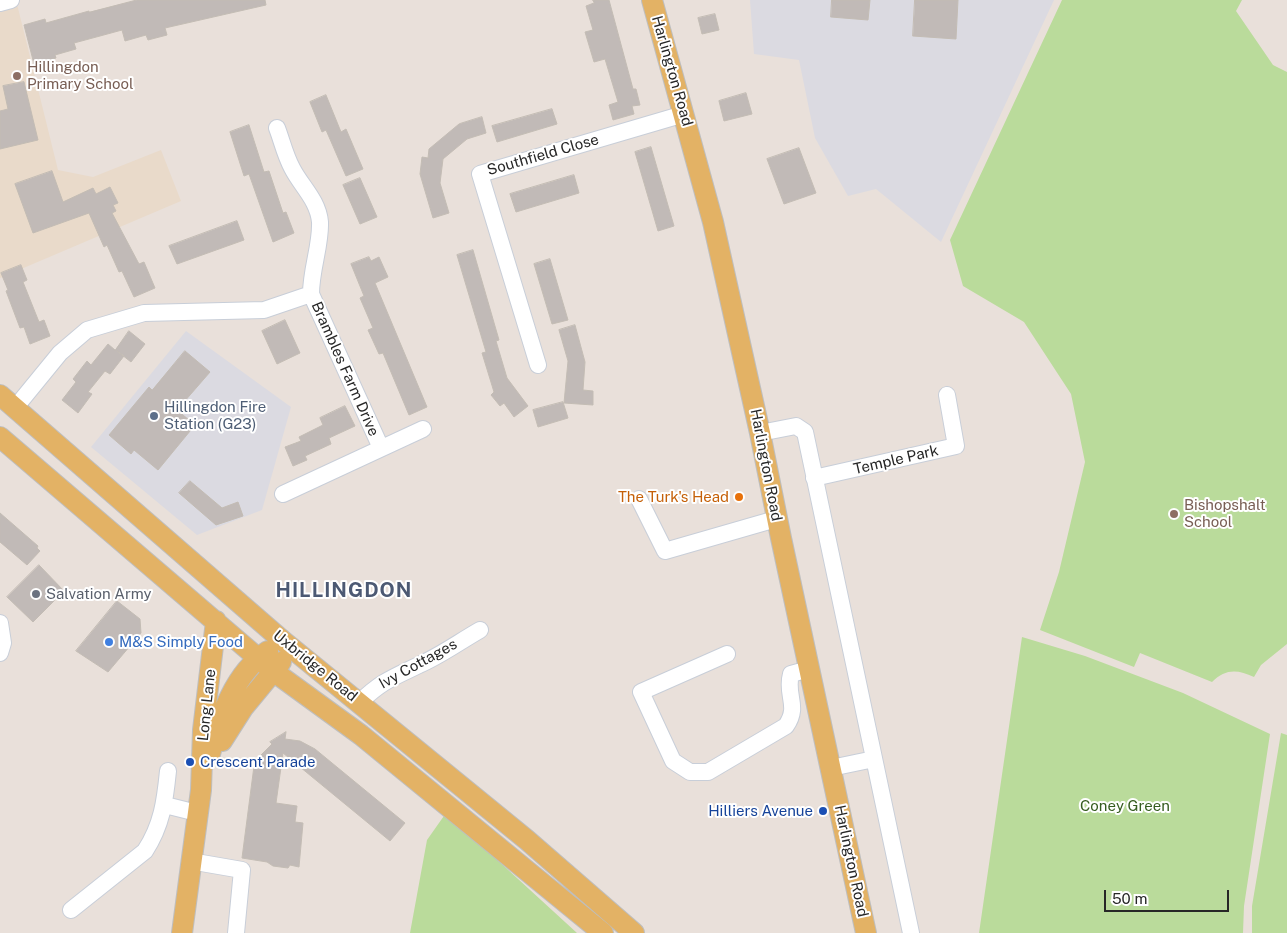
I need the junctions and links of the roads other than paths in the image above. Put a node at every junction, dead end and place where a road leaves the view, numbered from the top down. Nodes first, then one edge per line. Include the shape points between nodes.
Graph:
1 (11, 0) edge
2 (652, 0) edge
3 (0, 3) edge
4 (684, 114) junction
5 (277, 128) dead end
6 (311, 294) junction
7 (538, 366) dead end
8 (0, 395) edge
9 (947, 395) dead end
10 (16, 408) junction
11 (423, 429) dead end
12 (760, 433) junction
13 (0, 437) edge
14 (381, 448) junction
15 (814, 478) junction
16 (283, 494) dead end
17 (640, 498) dead end
18 (776, 518) junction
19 (216, 621) junction
20 (0, 623) edge
21 (480, 630) dead end
22 (288, 645) junction
23 (0, 653) edge
24 (727, 654) dead end
25 (258, 657) junction
26 (808, 669) junction
27 (273, 671) junction
28 (360, 702) junction
29 (874, 759) junction
30 (831, 768) junction
31 (168, 771) dead end
32 (203, 781) junction
33 (165, 804) junction
34 (197, 813) junction
35 (190, 861) junction
36 (71, 910) dead end
37 (182, 933) edge
38 (236, 933) edge
39 (603, 933) edge
40 (634, 933) edge
41 (866, 933) edge
42 (911, 933) edge

1 - 3 street
2 - 4 main road, Harlington Road
4 - 7 street, Southfield Close via 480,174
4 - 12 main road, Harlington Road via 713,222
5 - 6 street via 292,168 316,205 320,221
6 - 10 street, Brambles Farm Drive via 264,310 144,313 87,330 60,353
6 - 14 street, Brambles Farm Drive
8 - 10 main road, Uxbridge Road
9 - 15 street, Temple Park via 956,446
10 - 22 main road, Uxbridge Road
11 - 14 street
12 - 15 street via 801,427 805,432
12 - 18 main road, Harlington Road
13 - 19 main road, Uxbridge Road
14 - 16 street
15 - 29 street
17 - 18 street via 665,551
18 - 26 main road, Harlington Road
19 - 25 main road, Uxbridge Road
19 - 32 main road, Long Lane via 203,730
20 - 23 street via 3,643
21 - 28 street, Ivy Cottages via 419,665 394,675
22 - 25 main road, Long Lane
22 - 27 main road, Long Lane
22 - 28 main road, Uxbridge Road
24 - 26 street via 641,692 673,761 690,772 708,772 786,726 793,713 789,688 791,674
25 - 27 main road, Uxbridge Road
25 - 32 main road, Long Lane via 239,680 222,715
26 - 30 main road, Harlington Road
27 - 32 main road, Long Lane via 243,708
27 - 39 main road, Uxbridge Road via 361,735
28 - 40 main road, Uxbridge Road
29 - 30 street
29 - 42 street
30 - 41 main road, Harlington Road
31 - 33 street
32 - 34 main road, Long Lane
33 - 34 street
33 - 36 street via 153,838 144,851
34 - 35 main road, Long Lane
35 - 37 main road, Long Lane
35 - 38 street via 242,870

